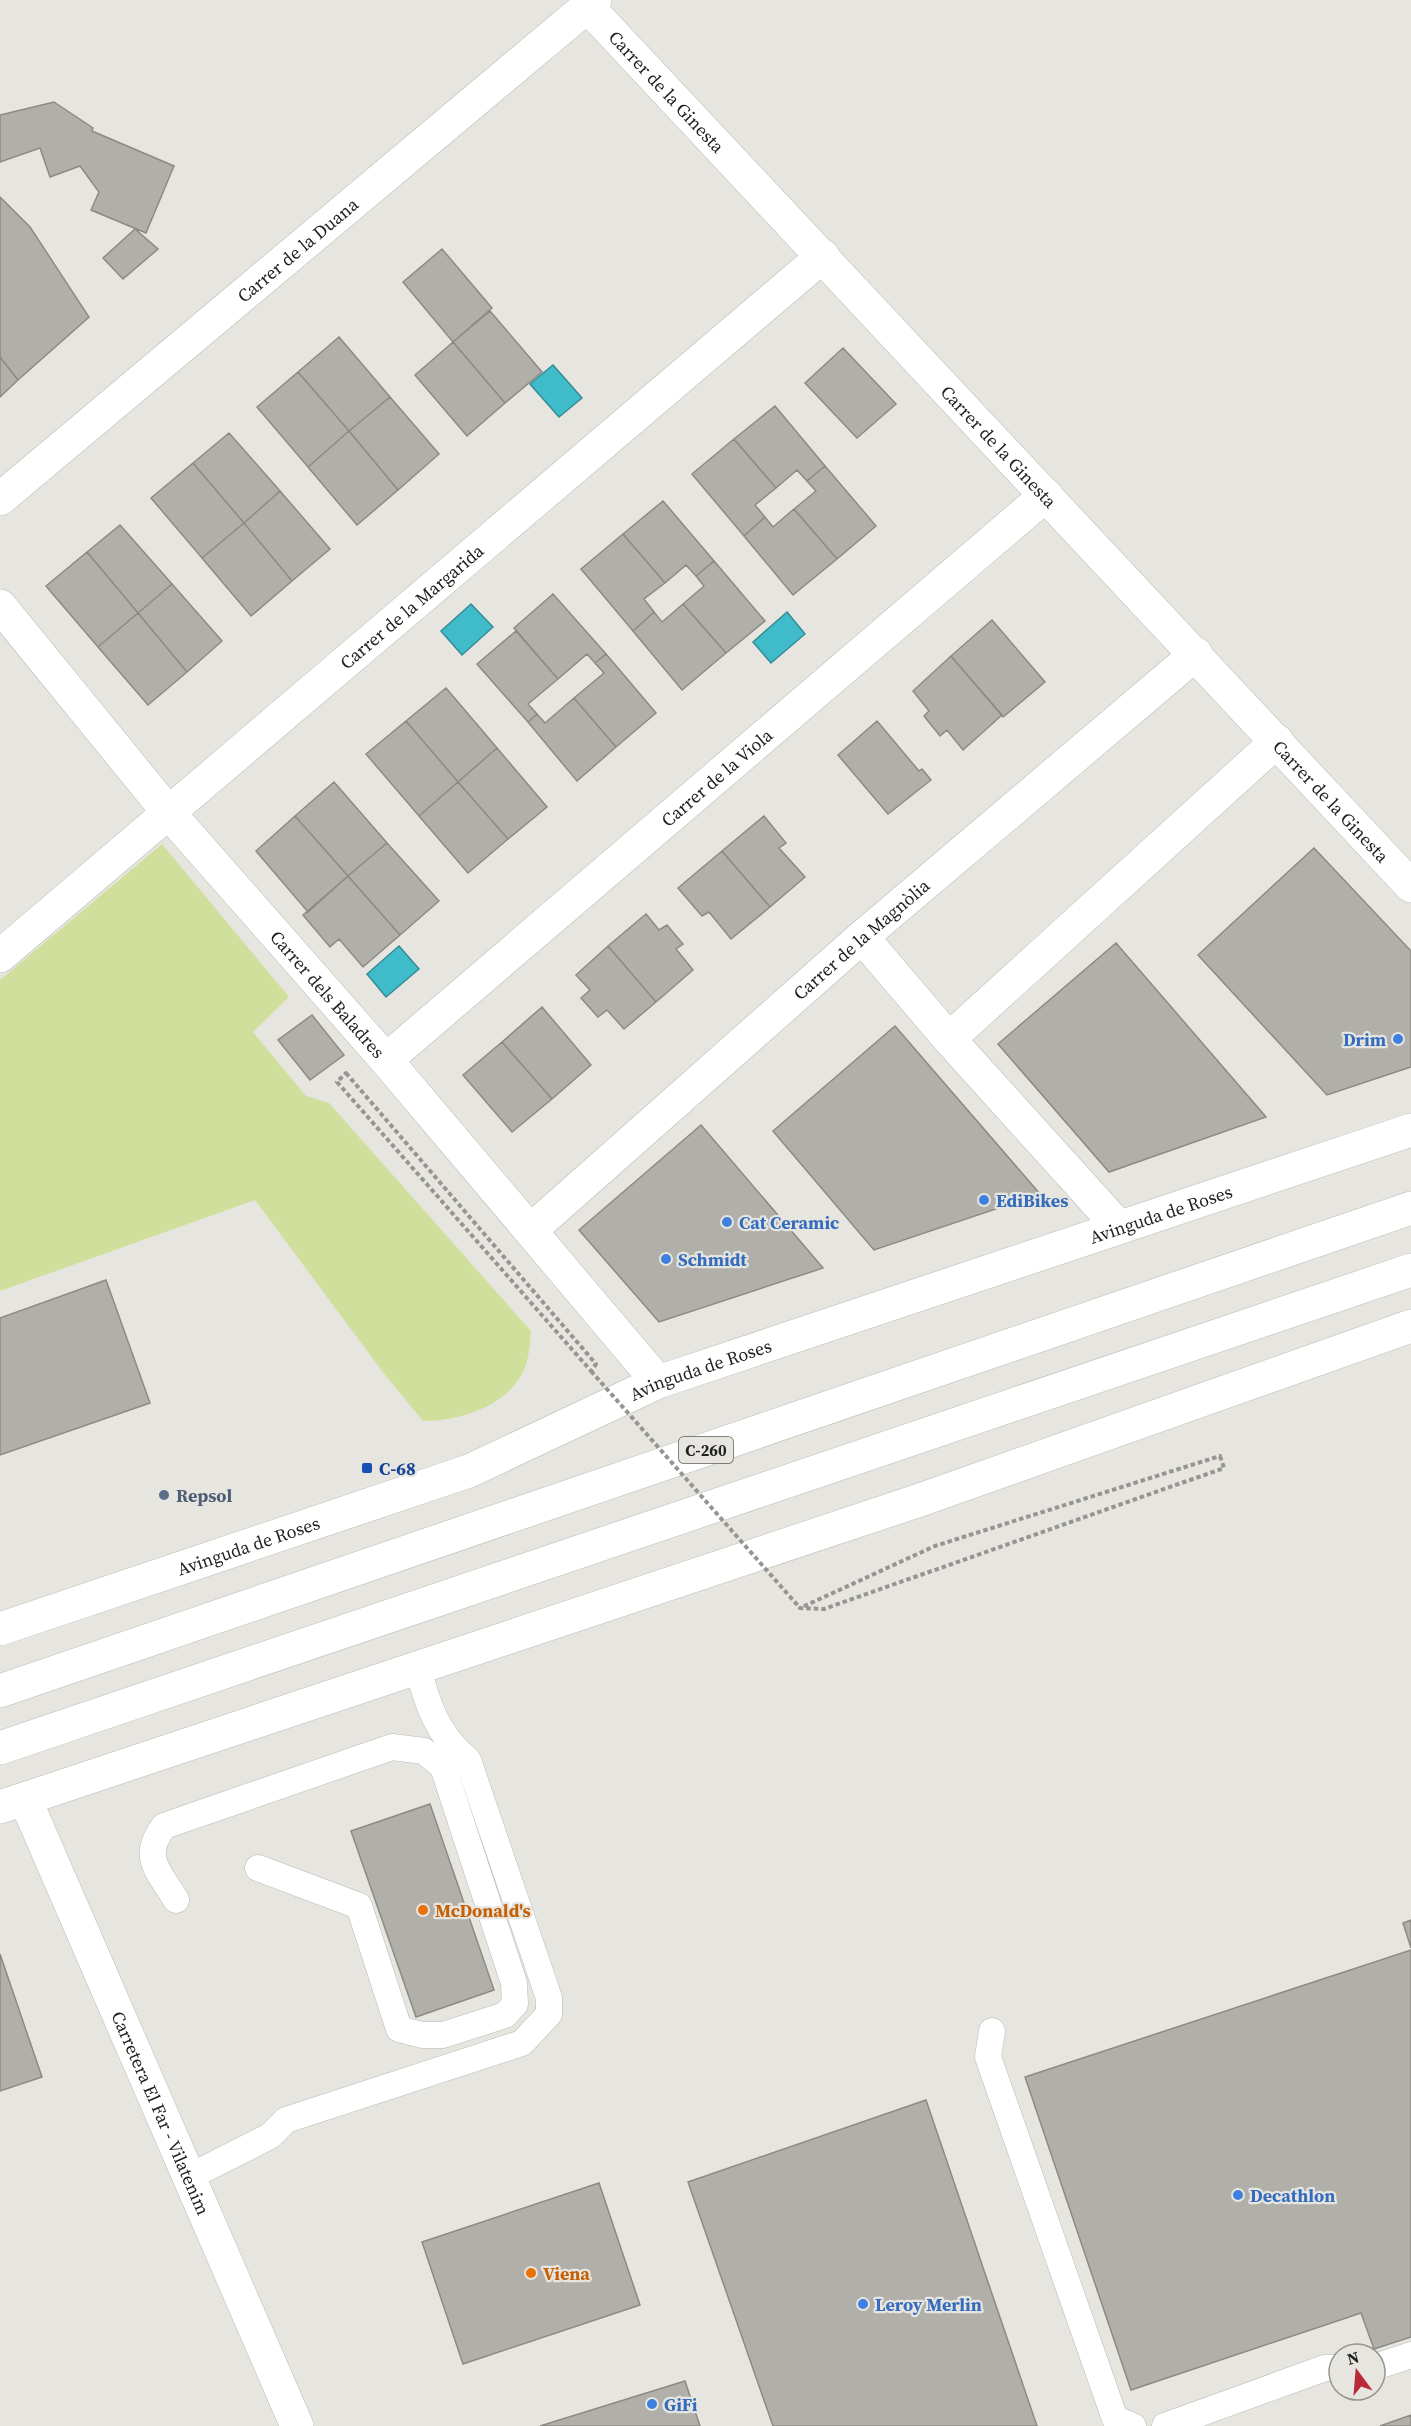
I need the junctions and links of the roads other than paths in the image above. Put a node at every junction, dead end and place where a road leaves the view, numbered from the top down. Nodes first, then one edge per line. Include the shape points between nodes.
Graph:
1 (591, 3) edge
2 (823, 256) junction
3 (1046, 495) junction
4 (0, 499) edge
5 (0, 606) edge
6 (1196, 654) junction
7 (1277, 741) junction
8 (168, 812) junction
9 (1411, 886) edge
10 (862, 937) junction
11 (0, 956) edge
12 (949, 1039) junction
13 (386, 1060) junction
14 (1411, 1130) edge
15 (1411, 1208) edge
16 (1118, 1227) junction
17 (531, 1230) junction
18 (1411, 1270) edge
19 (1411, 1326) edge
20 (658, 1382) junction
21 (0, 1629) edge
22 (418, 1668) junction
23 (0, 1691) edge
24 (0, 1748) edge
25 (12, 1803) edge
26 (258, 1868) dead end
27 (176, 1900) dead end
28 (992, 2031) dead end
29 (189, 2177) junction
30 (1411, 2355) edge
31 (1387, 2363) edge
32 (1327, 2368) edge
33 (297, 2426) edge
34 (1133, 2426) edge
35 (1166, 2426) edge

1 - 2 main road, Carrer de la Ginesta
1 - 4 main road, Carrer de la Duana
2 - 3 main road, Carrer de la Ginesta
2 - 8 main road, Carrer de la Margarida
3 - 6 main road, Carrer de la Ginesta
3 - 13 main road, Carrer de la Viola
5 - 8 main road, Carrer dels Baladres
6 - 7 main road, Carrer de la Ginesta
6 - 10 main road, Carrer de la Magnòlia
7 - 9 main road, Carrer de la Ginesta
7 - 12 main road
8 - 11 main road, Carrer de la Margarida
8 - 13 main road, Carrer dels Baladres
10 - 12 main road
10 - 17 main road, Carrer de la Magnòlia
12 - 16 main road
13 - 17 main road, Carrer dels Baladres
14 - 16 main road, Avinguda de Roses
15 - 23 main road, C-260
16 - 20 main road, Avinguda de Roses
17 - 20 main road, Carrer dels Baladres
18 - 24 main road
19 - 22 main road via 920,1500
20 - 21 main road, Avinguda de Roses via 469,1471
22 - 25 main road
22 - 29 lane via 438,1728 468,1760 549,1998 549,2014 522,2043 286,2120 270,2136
25 - 29 main road, Carretera El Far - Vilatenim
26 - 27 lane via 359,1906 399,2029 443,2036 505,2014 515,2004 514,1983 443,1767 424,1751 393,1747 164,1826 153,1841 153,1862
28 - 34 lane via 988,2057 1115,2419
29 - 33 main road, Carretera El Far - Vilatenim
30 - 31 lane
32 - 35 lane

